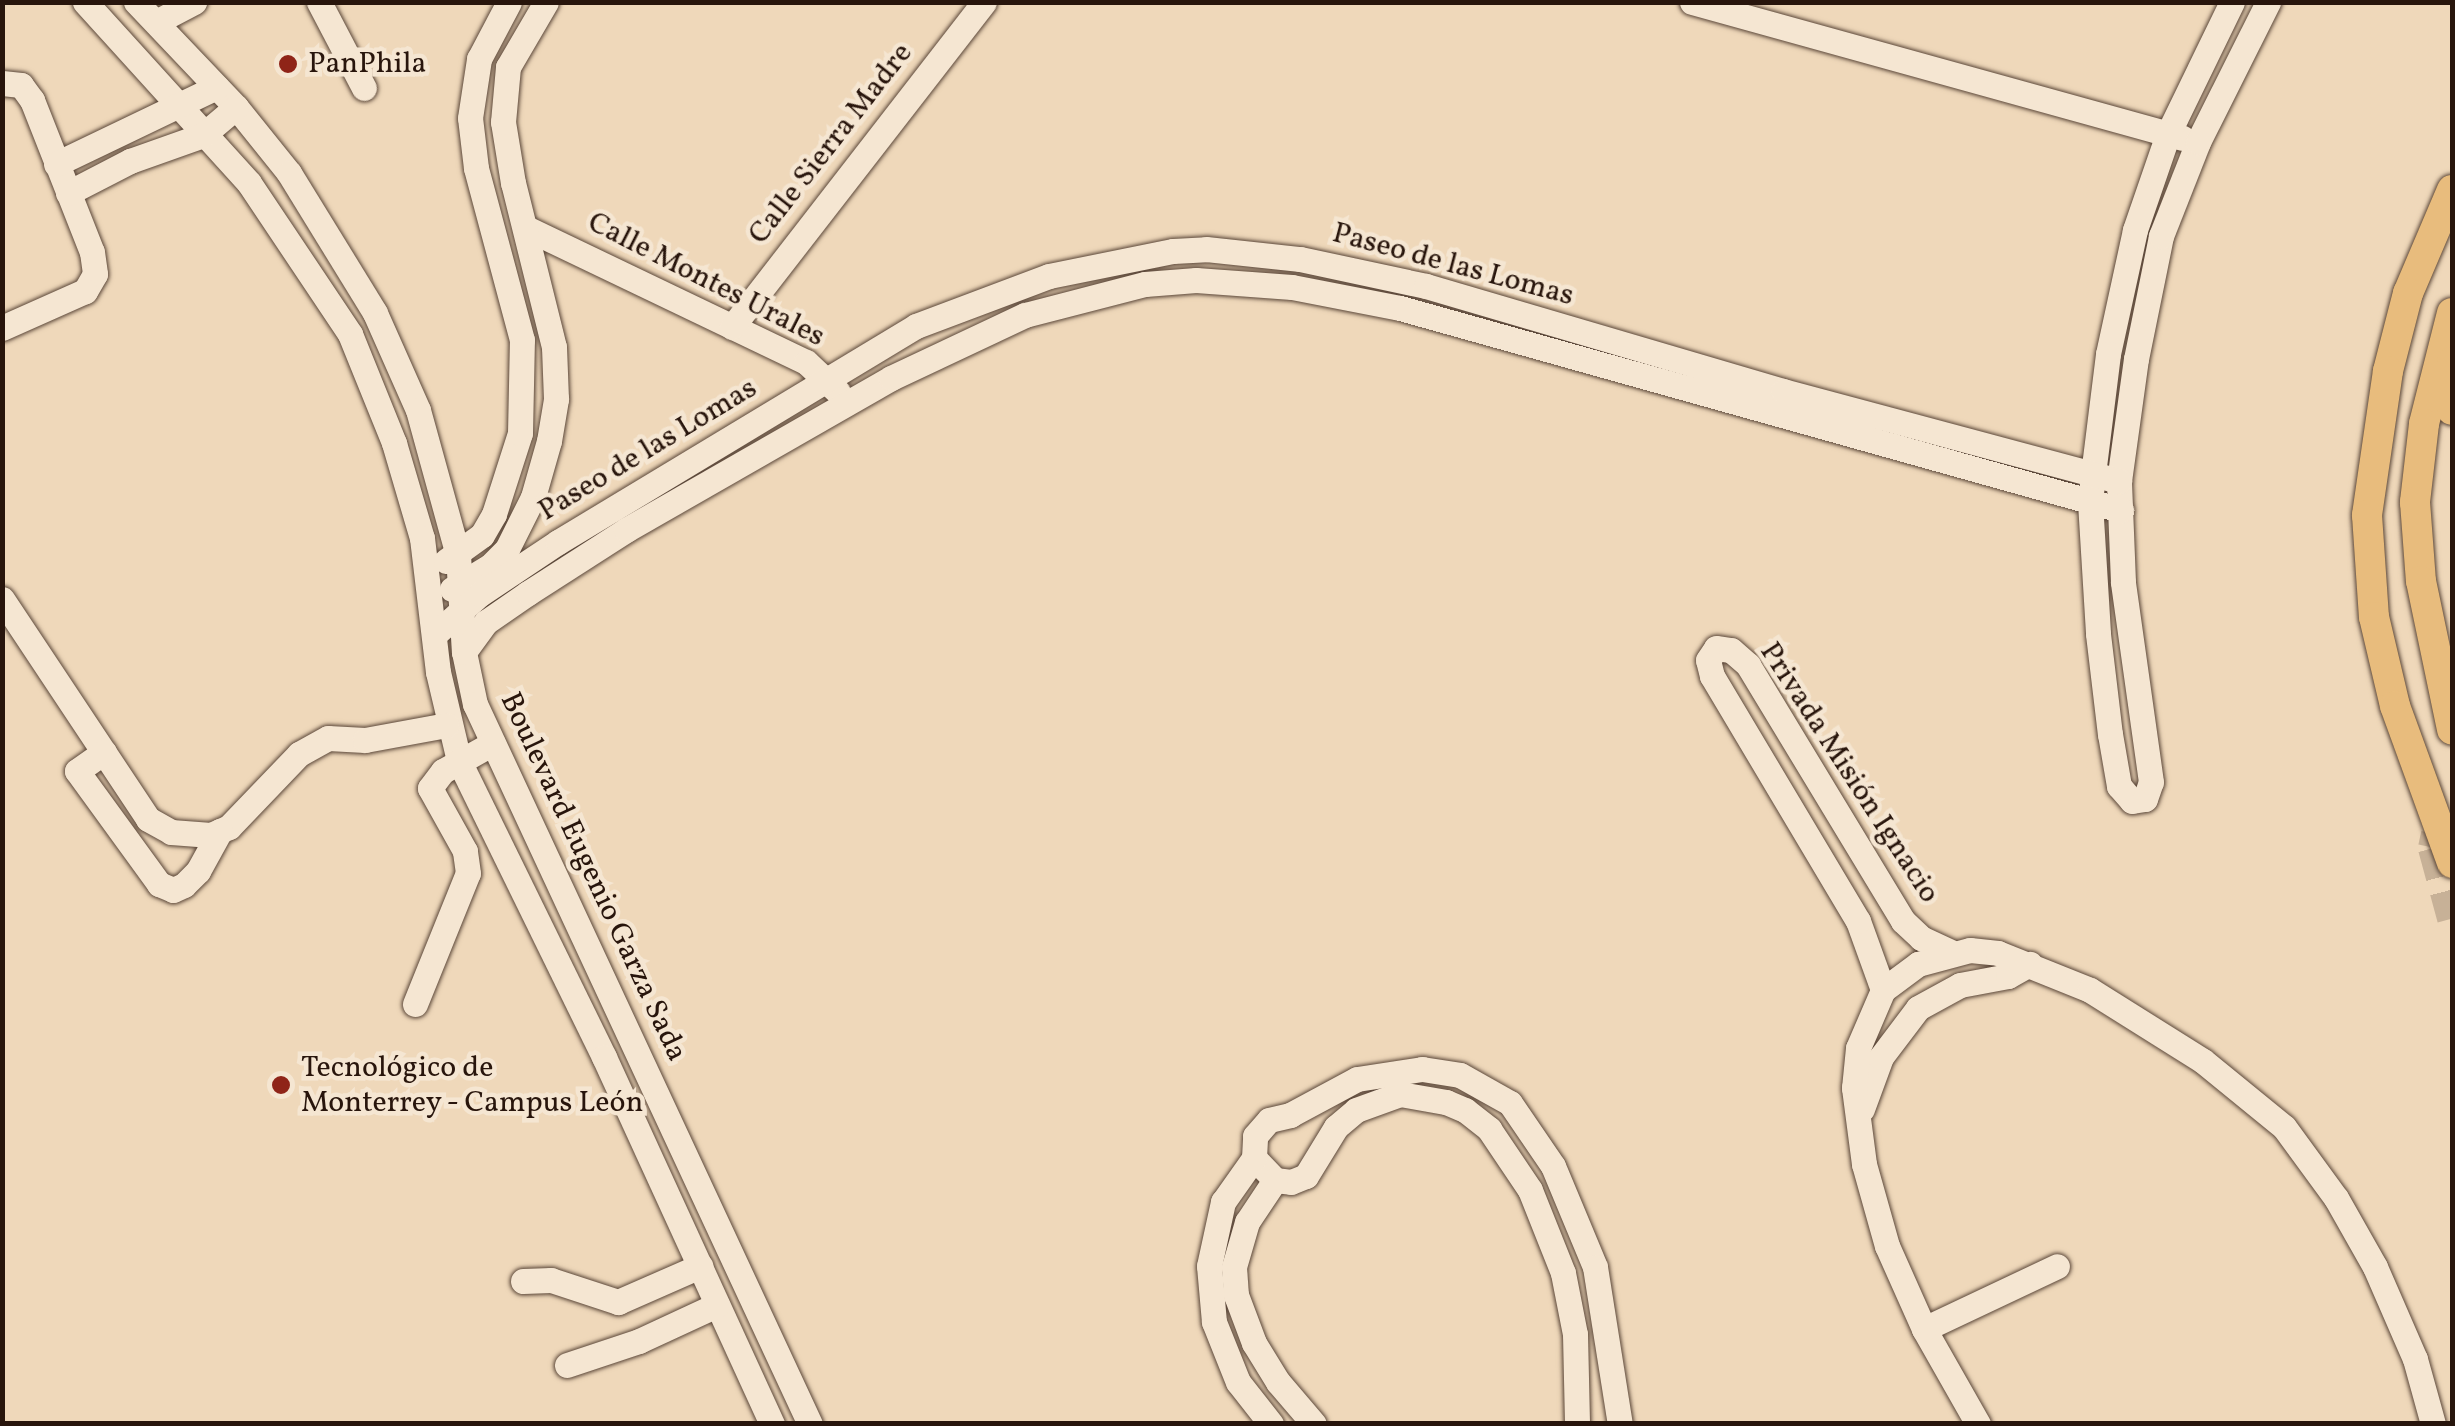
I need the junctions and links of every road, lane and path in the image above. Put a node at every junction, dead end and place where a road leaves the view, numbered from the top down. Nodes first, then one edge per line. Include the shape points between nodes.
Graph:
1 (85, 2) edge
2 (136, 2) edge
3 (194, 2) edge
4 (320, 2) edge
5 (509, 2) edge
6 (546, 2) edge
7 (984, 2) edge
8 (1692, 2) edge
9 (2232, 2) edge
10 (2268, 2) edge
11 (158, 21) junction
12 (2, 82) edge
13 (218, 87) junction
14 (364, 88) dead end
15 (177, 105) junction
16 (236, 107) junction
17 (2168, 134) junction
18 (202, 135) junction
19 (2198, 142) junction
20 (56, 164) junction
21 (2452, 190) edge
22 (68, 193) junction
23 (526, 228) junction
24 (1468, 313) junction
25 (2452, 313) edge
26 (732, 327) junction
27 (2, 328) edge
28 (2452, 362) edge
29 (830, 380) junction
30 (847, 404) junction
31 (2452, 410) edge
32 (520, 433) junction
33 (549, 441) junction
34 (2093, 474) junction
35 (2119, 481) junction
36 (2090, 502) junction
37 (2121, 510) junction
38 (458, 555) junction
39 (427, 571) junction
40 (463, 581) junction
41 (2, 599) edge
42 (432, 604) junction
43 (464, 609) junction
44 (434, 636) junction
45 (464, 652) junction
46 (447, 725) junction
47 (2452, 730) edge
48 (493, 743) junction
49 (104, 752) junction
50 (460, 761) junction
51 (220, 831) junction
52 (2452, 863) edge
53 (1953, 953) junction
54 (2030, 964) junction
55 (1884, 990) junction
56 (415, 1004) dead end
57 (1290, 1115) junction
58 (1859, 1124) junction
59 (1320, 1148) junction
60 (1254, 1158) junction
61 (1275, 1180) junction
62 (700, 1266) junction
63 (2056, 1266) dead end
64 (523, 1281) dead end
65 (622, 1301) junction
66 (718, 1304) junction
67 (1924, 1329) junction
68 (639, 1341) junction
69 (567, 1365) dead end
70 (772, 1424) edge
71 (810, 1424) edge
72 (1271, 1424) edge
73 (1314, 1424) edge
74 (1578, 1424) edge
75 (1620, 1424) edge
76 (1978, 1424) edge
77 (2432, 1424) edge

1 - 15 street
2 - 11 street, Boulevard Eugenio Garza Sada
3 - 11 street
4 - 14 street
5 - 32 street via 480,59 470,118 479,182 522,340
6 - 23 street via 518,44 503,93 508,162
7 - 26 street, Calle Sierra Madre
8 - 17 street
9 - 17 street
10 - 19 street
11 - 13 street, Boulevard Eugenio Garza Sada
12 - 20 street via 27,92
13 - 15 street
13 - 16 street, Boulevard Eugenio Garza Sada
15 - 18 street
15 - 20 street
16 - 18 street
16 - 38 street, Boulevard Eugenio Garza Sada via 318,216 375,313 418,410
17 - 19 street
17 - 34 street via 2119,294
18 - 22 street
18 - 39 street via 249,183 350,334 394,443
19 - 35 street via 2153,269
20 - 22 street
21 - 52 main road via 2408,293 2388,371 2367,514 2374,617 2395,706
22 - 27 street via 92,252 92,282
23 - 26 street, Calle Montes Urales
23 - 33 street via 554,346
24 - 29 street, Paseo de las Lomas via 1426,286 1300,258 1173,251 1049,276 964,305 916,326
24 - 30 street, Paseo de las Lomas via 1239,280 1145,284 1025,314
24 - 34 street, Paseo de las Lomas
24 - 36 street, Paseo de las Lomas
25 - 47 main road via 2424,424 2416,502 2421,581
26 - 29 street, Calle Montes Urales
28 - 31 main road
29 - 30 street, Calle Montes Urales
29 - 43 street, Paseo de las Lomas via 558,542
30 - 45 street, Paseo de las Lomas via 528,593 486,622
32 - 33 street
32 - 38 street via 494,514
33 - 40 street via 533,497 507,549
34 - 35 street, Paseo de las Lomas
34 - 36 street
35 - 37 street
36 - 37 street, Paseo de las Lomas
36 - 37 street via 2114,762 2122,793 2136,801 2148,795 2151,776 2123,582
38 - 39 street
38 - 40 street, Boulevard Eugenio Garza Sada
39 - 42 street
40 - 42 street
40 - 43 street, Boulevard Eugenio Garza Sada
41 - 49 street
42 - 44 street
43 - 44 street, Paseo de las Lomas
43 - 45 street, Boulevard Eugenio Garza Sada
44 - 46 street
45 - 48 street, Boulevard Eugenio Garza Sada via 475,704
46 - 50 street
46 - 51 street via 360,744 342,736 307,748
48 - 50 street
48 - 71 street, Boulevard Eugenio Garza Sada
49 - 51 street via 155,826 190,836
49 - 51 street via 77,771 158,884 173,890 184,885
50 - 56 street via 430,788 464,851 468,874
50 - 62 street
53 - 54 street via 1998,952
53 - 55 street via 1918,964
53 - 55 street, Privada Misión Ignacio via 1903,921 1748,666 1731,650 1716,648 1708,660 1712,676 1850,906
54 - 58 street via 2008,976 1960,985 1908,1017 1881,1057
54 - 77 street via 2144,1021 2236,1084 2284,1128 2376,1267 2415,1359
55 - 58 street via 1858,1048
57 - 59 street via 1312,1126
57 - 60 street via 1261,1126
57 - 75 street via 1356,1079 1422,1069 1460,1076 1510,1103 1553,1166 1587,1240
58 - 67 street via 1874,1209
59 - 61 street via 1306,1176
59 - 74 street via 1356,1110 1400,1094 1446,1102 1489,1129 1530,1190 1563,1273 1575,1334
60 - 61 street
60 - 72 street via 1216,1222 1209,1295 1227,1360
61 - 73 street via 1247,1222 1234,1267 1236,1294 1254,1343
62 - 65 street
62 - 66 street
63 - 67 street
64 - 65 street via 551,1280
65 - 68 street
66 - 68 street
66 - 70 street
67 - 76 street
68 - 69 street

